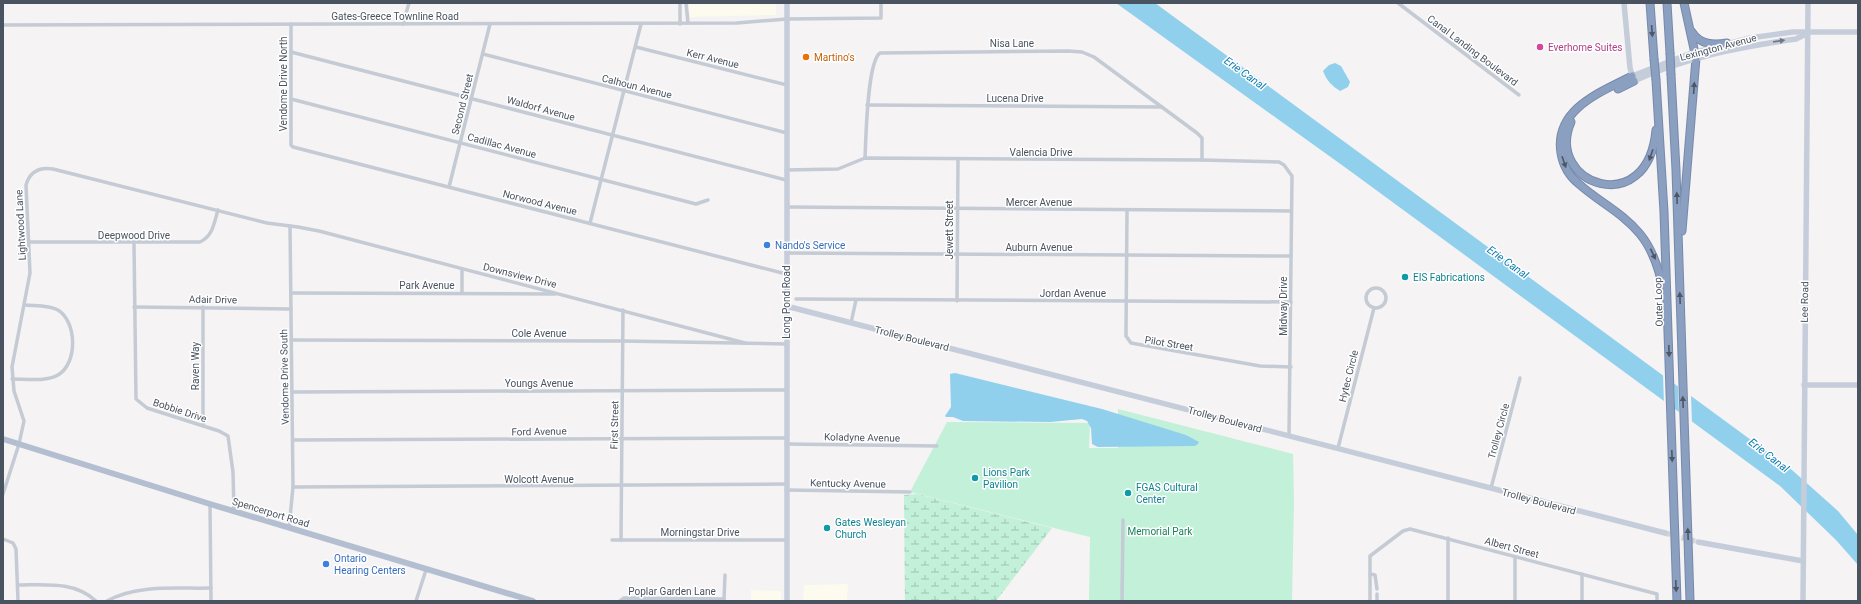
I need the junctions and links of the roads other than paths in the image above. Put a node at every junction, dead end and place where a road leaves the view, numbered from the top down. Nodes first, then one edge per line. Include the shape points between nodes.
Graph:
1 (409, 3) edge
2 (680, 3) edge
3 (686, 3) edge
4 (786, 3) edge
5 (881, 3) edge
6 (1398, 3) edge
7 (1624, 3) edge
8 (1650, 3) edge
9 (1667, 3) edge
10 (1684, 3) edge
11 (1808, 3) edge
12 (787, 18) junction
13 (291, 24) junction
14 (403, 24) junction
15 (490, 24) junction
16 (641, 24) junction
17 (680, 24) junction
18 (688, 24) junction
19 (3, 25) edge
20 (1691, 29) junction
21 (1858, 32) edge
22 (1808, 33) junction
23 (1727, 43) junction
24 (636, 47) junction
25 (291, 52) junction
26 (483, 54) junction
27 (1696, 55) junction
28 (1633, 79) junction
29 (787, 85) junction
30 (624, 91) junction
31 (1519, 95) dead end
32 (472, 98) junction
33 (291, 99) junction
34 (1657, 102) junction
35 (868, 105) junction
36 (1162, 107) junction
37 (787, 133) junction
38 (613, 135) junction
39 (460, 143) junction
40 (291, 144) joint
41 (865, 158) junction
42 (958, 159) junction
43 (1202, 160) junction
44 (786, 170) junction
45 (1292, 176) joint
46 (602, 179) junction
47 (786, 180) junction
48 (449, 187) junction
49 (708, 200) dead end
50 (786, 207) junction
51 (957, 209) junction
52 (218, 210) junction
53 (1128, 211) junction
54 (1291, 211) junction
55 (590, 223) junction
56 (290, 226) junction
57 (30, 242) junction
58 (134, 244) junction
59 (786, 253) junction
60 (957, 255) junction
61 (1127, 255) junction
62 (1291, 256) junction
63 (462, 269) junction
64 (786, 274) junction
65 (1680, 279) junction
66 (291, 293) junction
67 (462, 293) junction
68 (562, 294) junction
69 (796, 299) dead end
70 (856, 300) junction
71 (957, 301) junction
72 (1127, 302) junction
73 (1291, 302) junction
74 (25, 305) junction
75 (786, 306) junction
76 (134, 307) junction
77 (203, 307) junction
78 (1374, 308) junction
79 (291, 309) junction
80 (623, 310) junction
81 (851, 323) junction
82 (1668, 328) junction
83 (291, 340) junction
84 (623, 341) junction
85 (745, 343) junction
86 (786, 344) junction
87 (1291, 367) junction
88 (1520, 378) dead end
89 (12, 379) junction
90 (1804, 385) junction
91 (1858, 385) edge
92 (622, 390) junction
93 (786, 390) junction
94 (292, 392) junction
95 (203, 426) junction
96 (1289, 436) junction
97 (622, 438) junction
98 (786, 438) junction
99 (3, 439) edge
100 (292, 440) junction
101 (19, 444) junction
102 (786, 444) junction
103 (937, 446) dead end
104 (1338, 448) junction
105 (621, 486) junction
106 (293, 487) junction
107 (787, 487) junction
108 (1491, 488) junction
109 (910, 492) dead end
110 (3, 494) edge
111 (210, 504) junction
112 (234, 511) junction
113 (1123, 520) dead end
114 (289, 528) junction
115 (1664, 533) tunnel mouth
116 (3, 538) edge
117 (1448, 538) junction
118 (612, 540) dead end
119 (622, 540) junction
120 (787, 540) junction
121 (1698, 542) tunnel mouth
122 (1515, 557) junction
123 (1803, 561) junction
124 (426, 570) junction
125 (1370, 574) junction
126 (1582, 574) junction
127 (725, 575) dead end
128 (18, 585) junction
129 (211, 588) junction
130 (1377, 589) dead end
131 (1377, 594) dead end
132 (724, 600) edge
133 (18, 601) edge
134 (96, 601) edge
135 (106, 601) edge
136 (211, 601) edge
137 (416, 601) edge
138 (533, 601) edge
139 (620, 601) edge
140 (787, 601) edge
141 (1122, 601) edge
142 (1370, 601) edge
143 (1377, 601) edge
144 (1448, 601) edge
145 (1515, 601) edge
146 (1582, 601) edge
147 (1657, 601) edge
148 (1677, 601) edge
149 (1690, 601) edge
150 (1803, 601) edge

1 - 14 street
2 - 17 street
3 - 18 street
4 - 12 street, Long Pond Road
5 - 12 street, Gates-Greece Townline Road via 881,18
6 - 31 street, Canal Landing Boulevard
7 - 28 street
8 -> 34 highway, Outer Loop, bridge
65 -> 9 highway, bridge
10 - 20 highway
11 - 22 street, Lee Road
12 - 18 street, Gates-Greece Townline Road
12 - 29 street, Long Pond Road
13 - 14 street, Gates-Greece Townline Road
13 - 19 street, Gates-Greece Townline Road
13 - 25 street, Vendome Drive North
14 - 15 street, Gates-Greece Townline Road
15 - 16 street, Gates-Greece Townline Road
15 - 26 street, Second Street
16 - 17 street, Gates-Greece Townline Road
16 - 24 street
17 - 18 street, Gates-Greece Townline Road
20 - 23 highway via 1703,42
20 - 27 highway
21 - 22 street, Lexington Avenue
22 - 23 street, Lexington Avenue via 1786,32
27 -> 22 street, Lexington Avenue via 1796,39
22 - 90 street, Lee Road
23 - 27 street, Lexington Avenue
24 - 29 street, Kerr Avenue
24 - 30 street
25 - 32 street, Waldorf Avenue
25 - 33 street, Vendome Drive North
26 - 30 street, Calhoun Avenue
26 - 32 street, Second Street
27 - 28 street, Lexington Avenue
65 -> 27 highway
34 -> 28 highway via 1654,145 1648,162 1640,173 1626,182 1611,185 1593,181 1581,173 1571,161 1567,145 1568,131 1573,119 1590,103
28 -> 82 highway via 1589,99 1575,109 1564,129 1561,151 1565,165 1574,180 1626,219 1647,244 1660,273
29 - 37 street, Long Pond Road
30 - 37 street, Calhoun Avenue
30 - 38 street
32 - 38 street, Waldorf Avenue
32 - 39 street, Second Street
33 - 39 street, Cadillac Avenue
33 - 40 street, Vendome Drive North
34 - 82 highway, Outer Loop via 1664,204
35 - 36 street, Lucena Drive
35 - 36 street, Nisa Lane via 875,59 880,53 1068,51 1082,52 1094,57
35 - 41 street, Nisa Lane
36 - 43 street, Nisa Lane via 1202,138
37 - 44 street, Long Pond Road
38 - 46 street
38 - 47 street, Waldorf Avenue
39 - 46 street, Cadillac Avenue
39 - 48 street, Second Street
40 - 48 street, Norwood Avenue via 293,147
41 - 42 street, Valencia Drive
41 - 44 street, Valencia Drive via 838,169
42 - 43 street, Valencia Drive
42 - 51 street, Jewett Street
43 - 45 street, Valencia Drive via 1273,161 1284,165
44 - 47 street, Long Pond Road
45 - 54 street, Midway Drive
46 - 49 street, Cadillac Avenue via 696,204
46 - 55 street
47 - 50 street, Long Pond Road
48 - 55 street, Norwood Avenue
50 - 51 street, Mercer Avenue
50 - 59 street, Long Pond Road
51 - 53 street, Mercer Avenue
51 - 60 street, Jewett Street
52 - 56 street, Lightwood Lane via 267,223
52 - 57 street, Lightwood Lane via 41,168 32,173 26,185
52 - 58 street, Deepwood Drive via 210,235 200,242
53 - 54 street, Mercer Avenue
53 - 61 street, Pilot Street
54 - 62 street, Midway Drive
55 - 64 street, Norwood Avenue
56 - 63 street, Downsview Drive
56 - 66 street, Vendome Drive South
57 - 58 street, Deepwood Drive
57 - 74 street, Lightwood Lane via 30,273
58 - 76 street, Bobbie Drive
59 - 60 street, Auburn Avenue
59 - 64 street, Long Pond Road
60 - 61 street, Auburn Avenue
60 - 71 street, Jewett Street
61 - 62 street, Auburn Avenue
61 - 72 street, Pilot Street
62 - 73 street, Midway Drive
63 - 67 street
63 - 68 street, Downsview Drive
64 - 75 street, Long Pond Road
149 -> 65 highway
66 - 67 street, Park Avenue
66 - 79 street, Vendome Drive South
67 - 68 street, Park Avenue
68 - 80 street, Downsview Drive
69 - 70 street, Jordan Avenue
70 - 71 street, Jordan Avenue
70 - 81 street
71 - 72 street, Jordan Avenue
72 - 73 street, Jordan Avenue
72 - 87 street, Pilot Street via 1126,336 1134,345 1260,366
73 - 87 street, Midway Drive
74 - 89 street, Lightwood Lane via 12,367
74 - 89 street via 52,308 64,315 70,326 71,358 64,370 52,378
75 - 81 street, Trolley Boulevard
75 - 86 street, Long Pond Road
76 - 77 street, Adair Drive
76 - 95 street, Bobbie Drive via 136,399 147,408
77 - 79 street, Adair Drive
77 - 95 street, Raven Way
78 - 78 street, Hytec Circle via 1386,302 1384,292 1379,289 1370,290 1367,295 1367,302
78 - 104 street, Hytec Circle
79 - 83 street, Vendome Drive South
80 - 84 street, First Street
80 - 85 street, Downsview Drive
81 - 96 street, Trolley Boulevard
82 -> 148 highway, Outer Loop
83 - 84 street, Cole Avenue
83 - 94 street, Vendome Drive South
84 - 85 street, Cole Avenue
84 - 92 street, First Street
85 - 86 street, Cole Avenue
86 - 93 street, Long Pond Road
87 - 96 street, Midway Drive
88 - 108 street, Trolley Circle
89 - 101 street, Lightwood Lane via 24,421
90 - 91 street
90 - 123 street, Lee Road
92 - 93 street, Youngs Avenue
92 - 94 street, Youngs Avenue
92 - 97 street, First Street
93 - 98 street, Long Pond Road
94 - 100 street, Vendome Drive South
95 - 112 street, Bobbie Drive via 228,436 233,472
96 - 104 street, Trolley Boulevard
97 - 98 street, Ford Avenue
97 - 100 street, Ford Avenue
97 - 105 street, First Street
98 - 102 street, Long Pond Road
99 - 101 main road, Spencerport Road
100 - 106 street, Vendome Drive South
101 - 110 street, Lightwood Lane
101 - 111 main road, Spencerport Road
102 - 103 street, Koladyne Avenue
102 - 107 street, Long Pond Road
104 - 108 street, Trolley Boulevard
105 - 106 street, Wolcott Avenue
105 - 107 street, Wolcott Avenue
105 - 119 street, First Street
106 - 114 street, Vendome Drive South
107 - 109 street, Kentucky Avenue
107 - 120 street, Long Pond Road
108 - 115 street, Trolley Boulevard
111 - 112 main road, Spencerport Road
111 - 129 street
112 - 114 main road, Spencerport Road
113 - 141 street
114 - 124 main road, Spencerport Road
116 - 128 street via 13,543 16,549
117 - 122 street, Albert Street
117 - 125 street, Albert Street via 1407,529 1370,556
117 - 144 street
118 - 119 street, Morningstar Drive
119 - 120 street, Morningstar Drive
120 - 140 street, Long Pond Road
121 - 123 street
122 - 126 street, Albert Street
122 - 145 street
123 - 150 street, Lee Road
124 - 137 street
124 - 138 main road, Spencerport Road
125 - 130 street via 1375,575
125 - 142 street
126 - 146 street
126 - 147 street, Albert Street via 1657,594
127 - 132 street, Poplar Garden Lane
128 - 133 street
128 - 134 street via 70,586
129 - 135 street via 133,590
129 - 136 street
131 - 143 street
132 - 139 street, Poplar Garden Lane via 624,598

